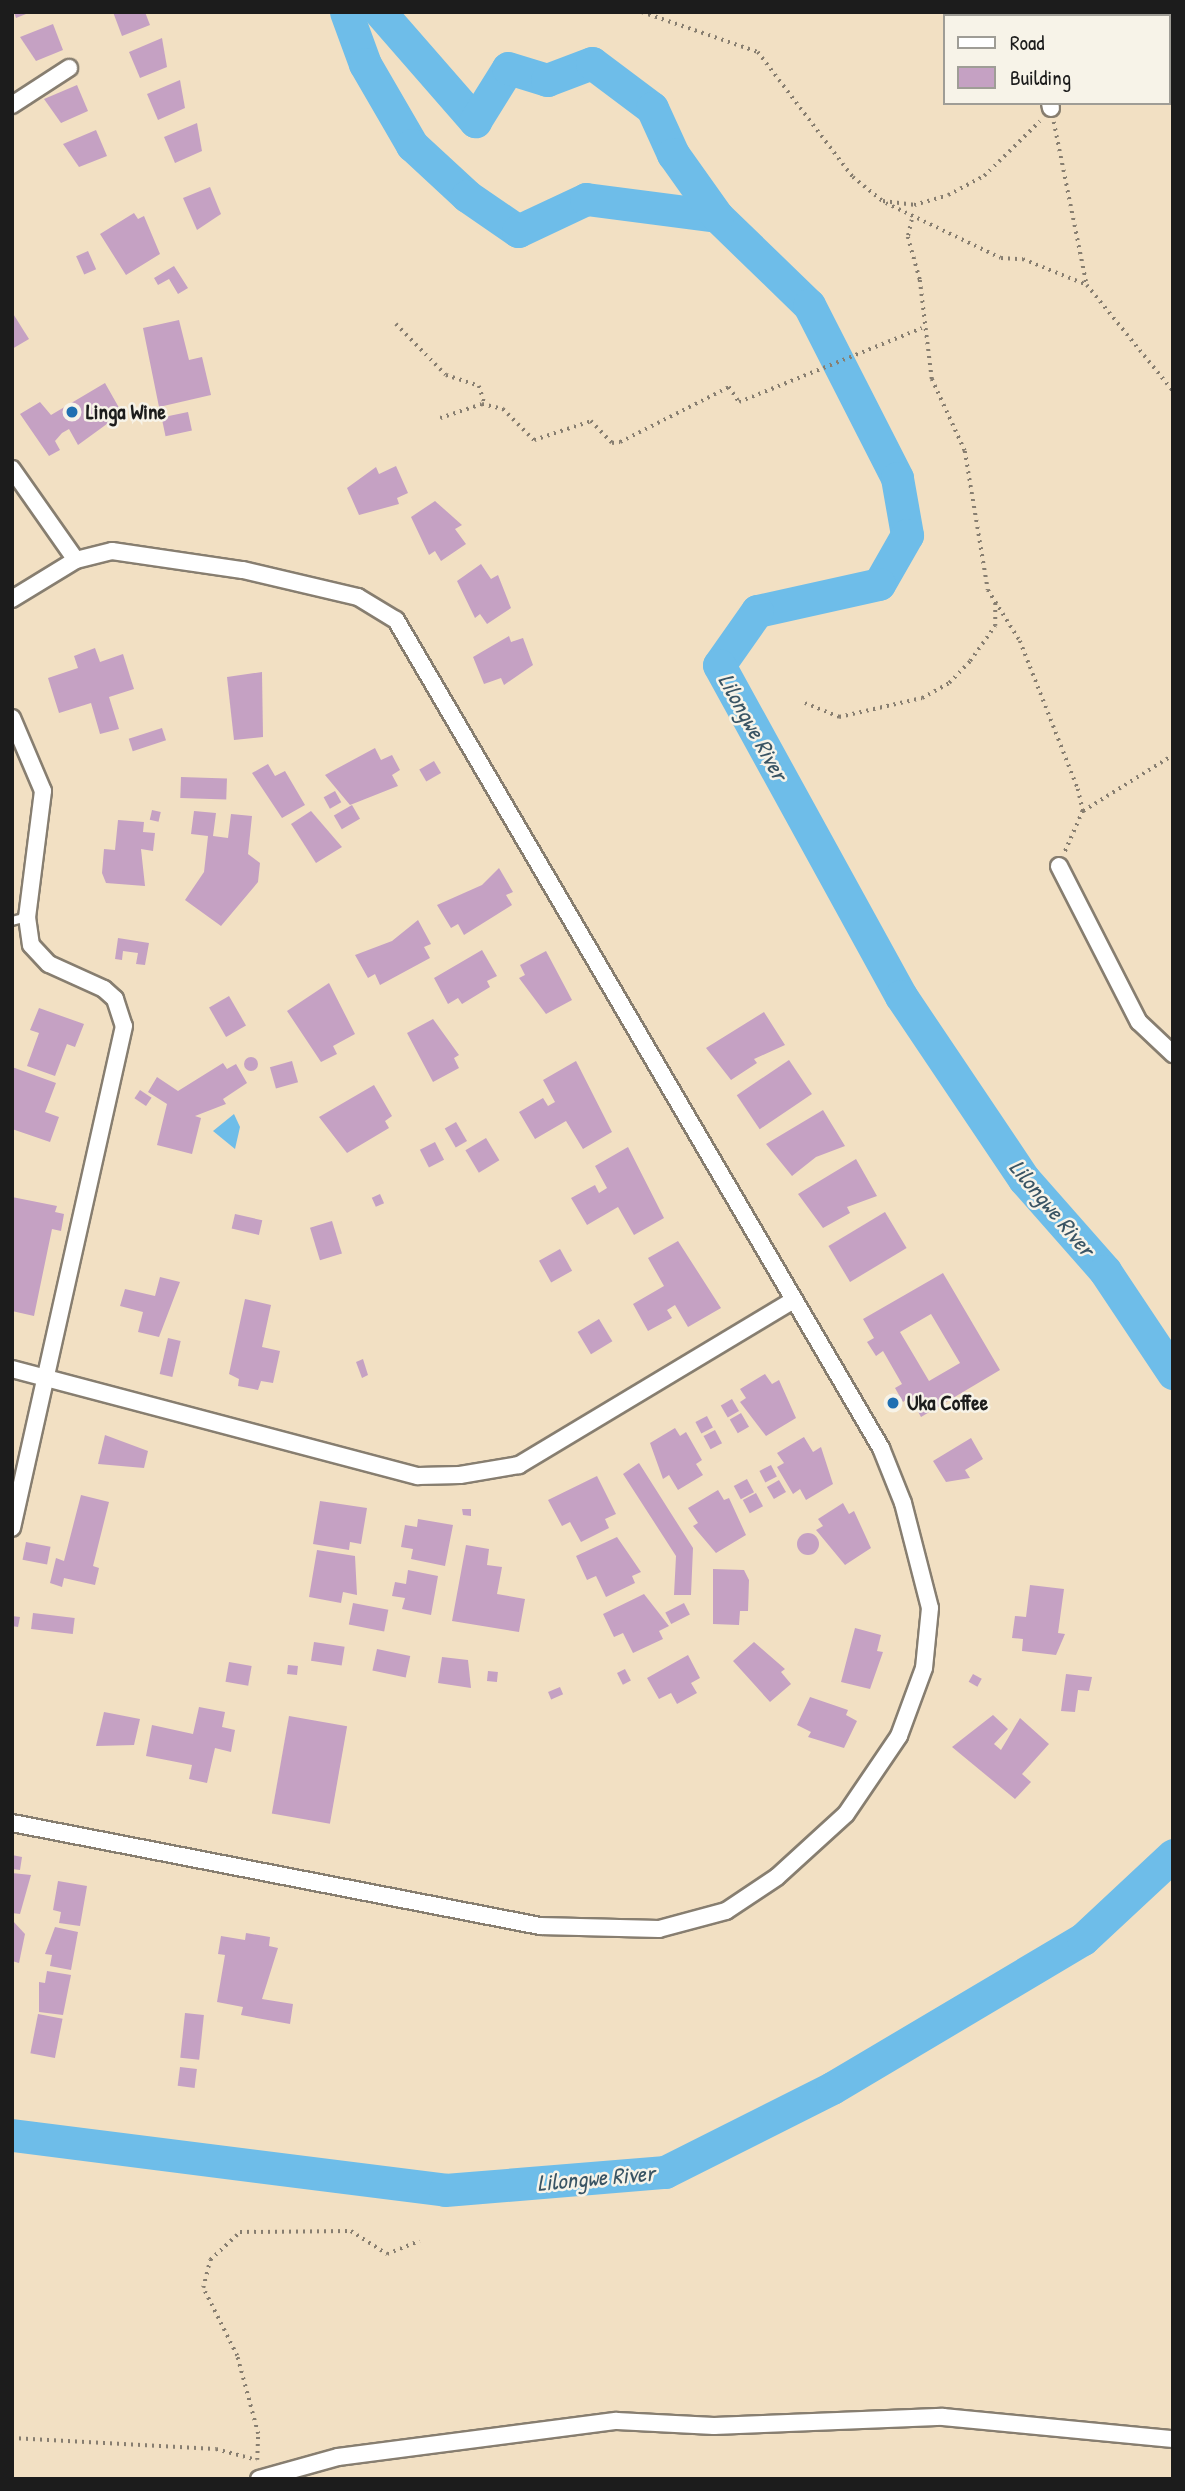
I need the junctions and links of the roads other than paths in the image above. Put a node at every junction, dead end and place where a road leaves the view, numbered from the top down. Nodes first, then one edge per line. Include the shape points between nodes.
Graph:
1 (69, 68) dead end
2 (12, 105) edge
3 (12, 469) edge
4 (76, 560) junction
5 (12, 599) edge
6 (12, 718) edge
7 (1059, 866) road end
8 (20, 919) edge
9 (1173, 1054) edge
10 (792, 1301) junction
11 (12, 1369) edge
12 (44, 1376) junction
13 (12, 1528) edge
14 (12, 1823) edge
15 (1173, 2439) edge
16 (258, 2479) edge

1 - 2 street
3 - 4 street
4 - 5 street
4 - 10 street via 112,551 243,570 358,597 396,620
6 - 8 street via 43,791
7 - 9 street via 1139,1022
8 - 12 street via 38,956 104,989 118,1005 124,1027
10 - 12 street via 519,1465 460,1475 418,1476
10 - 14 street via 881,1448 903,1503 930,1608 924,1668 899,1736 846,1814 767,1884 726,1911 659,1929 540,1926
11 - 12 street
12 - 13 street
15 - 16 street via 943,2417 714,2426 617,2421 338,2456

